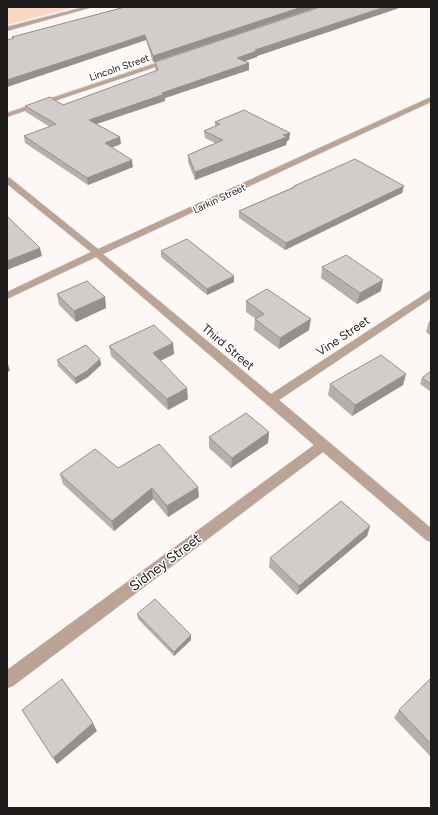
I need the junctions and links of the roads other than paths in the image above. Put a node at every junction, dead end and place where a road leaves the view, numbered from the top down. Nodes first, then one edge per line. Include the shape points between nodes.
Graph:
1 (90, 7) edge
2 (7, 29) edge
3 (179, 57) edge
4 (431, 99) edge
5 (7, 115) edge
6 (7, 180) edge
7 (96, 253) junction
8 (431, 293) edge
9 (7, 296) edge
10 (270, 400) junction
11 (323, 445) junction
12 (431, 536) edge
13 (7, 680) edge

1 - 2 street
3 - 5 street, Lincoln Street
4 - 7 street, Larkin Street
6 - 7 street, Third Street
7 - 9 street, Larkin Street
7 - 10 street, Third Street
8 - 10 street, Vine Street
10 - 11 street, Third Street
11 - 12 street, Third Street
11 - 13 street, Sidney Street

